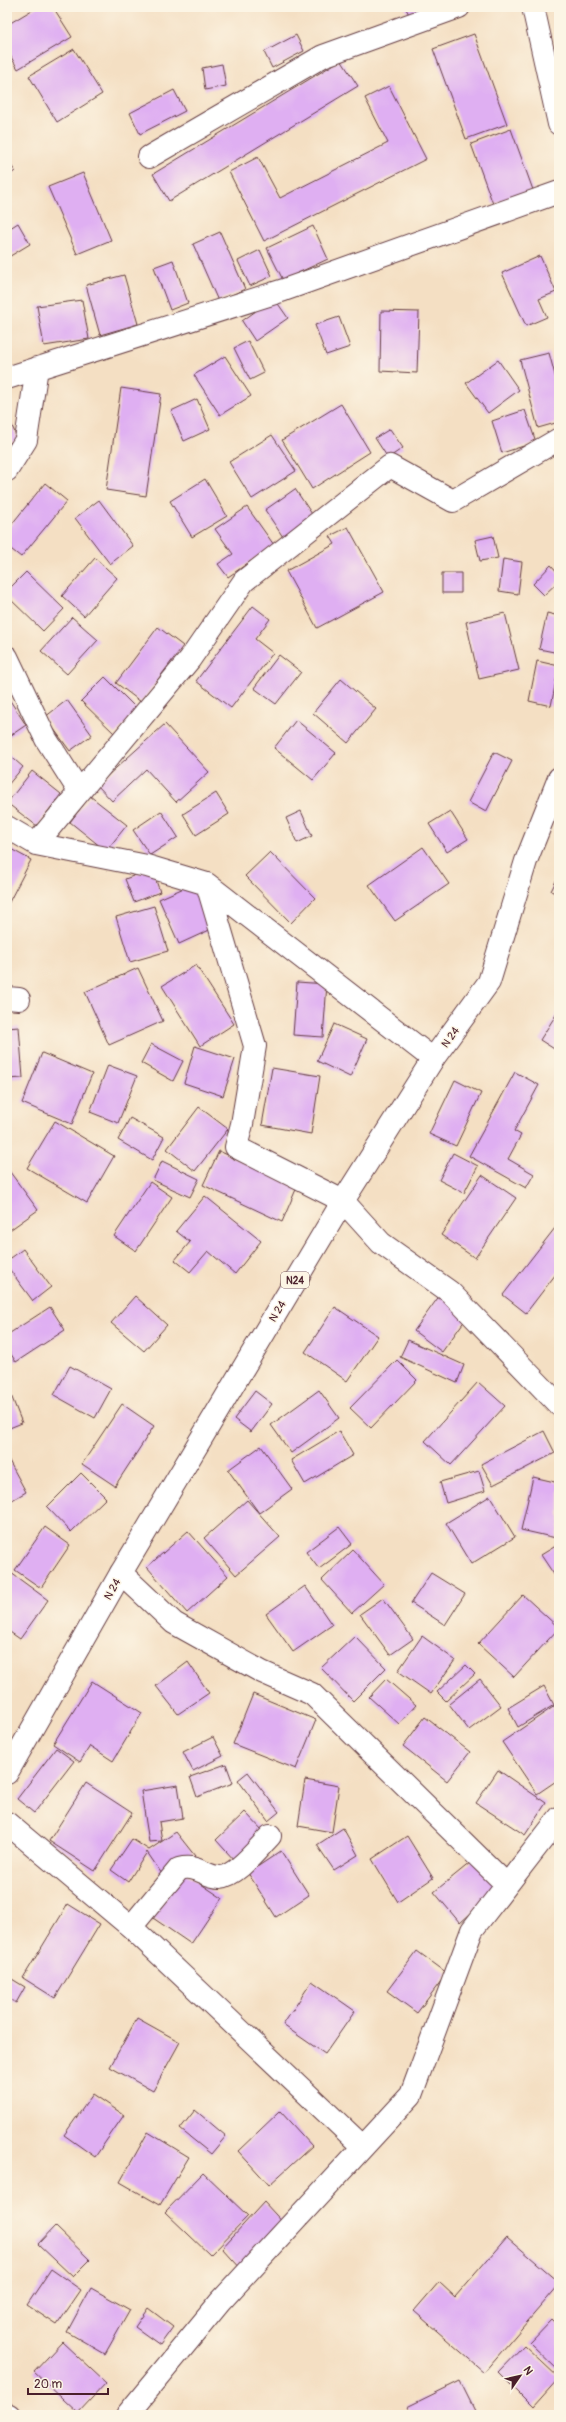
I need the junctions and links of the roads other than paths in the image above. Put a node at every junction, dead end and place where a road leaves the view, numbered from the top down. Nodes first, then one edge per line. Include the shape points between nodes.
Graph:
1 (459, 7) edge
2 (533, 7) edge
3 (554, 72) edge
4 (559, 124) edge
5 (149, 157) dead end
6 (559, 192) edge
7 (37, 368) junction
8 (7, 378) edge
9 (559, 439) edge
10 (7, 470) edge
11 (7, 657) edge
12 (559, 778) edge
13 (79, 791) junction
14 (7, 827) edge
15 (36, 844) junction
16 (207, 884) junction
17 (434, 1059) junction
18 (343, 1201) junction
19 (559, 1405) edge
20 (121, 1573) junction
21 (7, 1773) edge
22 (559, 1818) edge
23 (7, 1823) edge
24 (270, 1836) dead end
25 (507, 1884) junction
26 (131, 1927) junction
27 (363, 2147) junction
28 (127, 2415) edge

1 - 5 street via 323,56
2 - 3 street
3 - 4 street
6 - 7 street via 284,290
7 - 8 street
7 - 10 street via 26,440
9 - 13 street via 452,501 390,466 244,581 190,659
11 - 13 street via 46,739
12 - 17 street, N 24 / N24 via 526,861 489,982
13 - 15 street
14 - 15 street
15 - 16 street via 147,866
16 - 17 street
16 - 18 street via 255,1046 236,1147
17 - 18 street, N 24 / N24
18 - 19 street via 380,1243 450,1292
18 - 20 street, N 24 / N24
20 - 21 street, N 24 / N24
20 - 25 street via 174,1622 262,1672 312,1694
22 - 25 street
23 - 26 street
24 - 26 street via 234,1873 220,1877 190,1866 179,1869
25 - 27 street via 472,1930 411,2095
26 - 27 street
27 - 28 street via 220,2302

